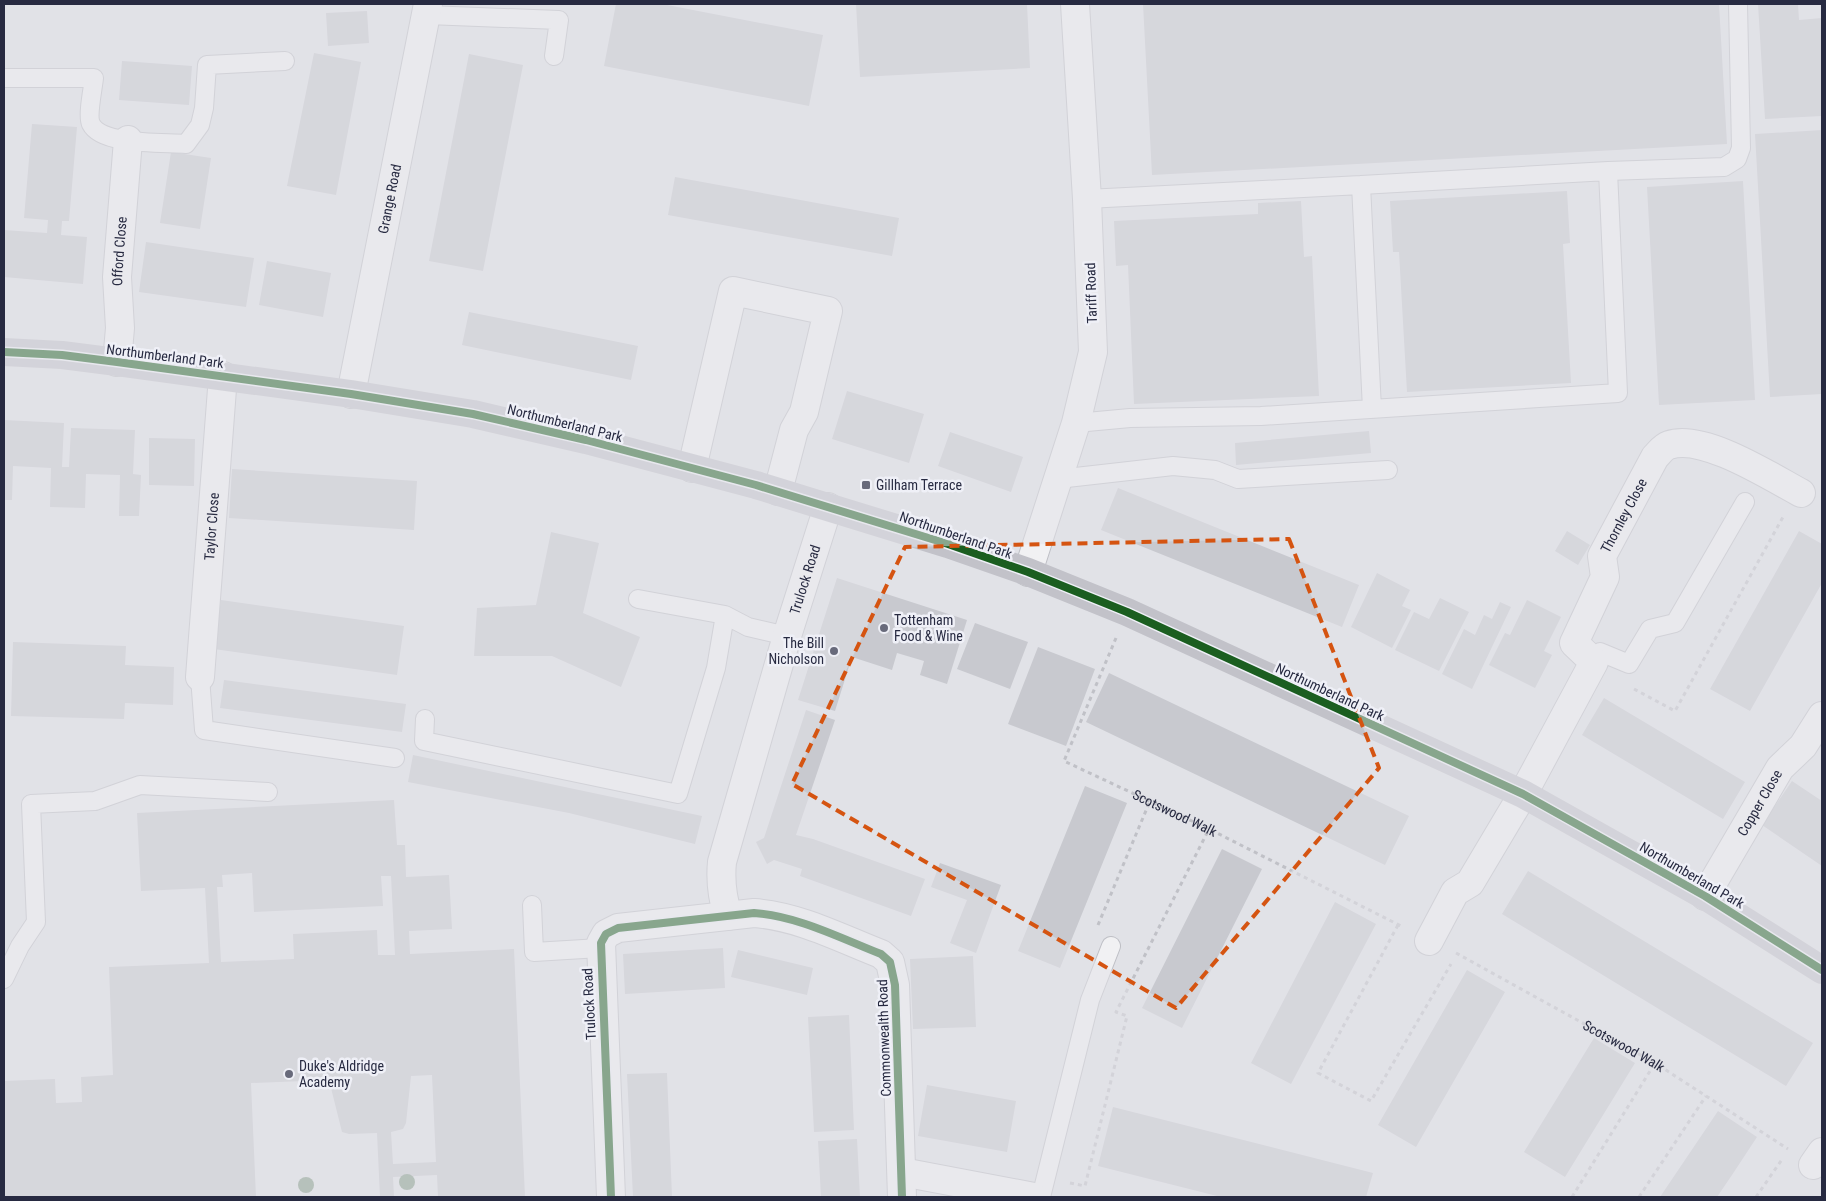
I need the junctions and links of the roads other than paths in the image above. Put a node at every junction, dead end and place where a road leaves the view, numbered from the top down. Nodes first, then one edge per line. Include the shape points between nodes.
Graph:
1 (1075, 4) edge
2 (1738, 4) edge
3 (428, 9) edge
4 (554, 56) dead end
5 (285, 61) dead end
6 (4, 78) edge
7 (128, 140) junction
8 (1608, 170) junction
9 (1362, 185) junction
10 (1087, 198) junction
11 (4, 352) edge
12 (117, 362) junction
13 (223, 376) junction
14 (351, 394) junction
15 (1372, 409) junction
16 (1076, 423) junction
17 (692, 468) junction
18 (1388, 470) dead end
19 (1058, 479) junction
20 (778, 491) junction
21 (1801, 493) road end
22 (1745, 502) dead end
23 (828, 507) junction
24 (1028, 572) junction
25 (638, 599) dead end
26 (725, 616) junction
27 (787, 636) junction
28 (1594, 662) junction
29 (200, 677) joint
30 (1822, 716) edge
31 (425, 719) dead end
32 (395, 758) dead end
33 (268, 792) dead end
34 (1523, 794) junction
35 (1705, 896) junction
36 (532, 905) dead end
37 (728, 916) junction
38 (1429, 941) road end
39 (1111, 946) dead end
40 (600, 948) junction
41 (1822, 970) edge
42 (4, 979) edge
43 (902, 1185) edge
44 (1040, 1187) edge
45 (611, 1197) edge
46 (1041, 1197) edge

1 - 10 street, Tariff Road
2 - 8 lane via 1740,148 1737,159 1724,167
3 - 4 lane via 559,20
3 - 14 street, Grange Road
5 - 7 lane via 207,65 200,125 186,144
6 - 7 lane via 94,78 91,125 110,138
7 - 12 street, Offord Close via 117,277 120,328
8 - 9 lane
8 - 15 lane via 1618,393
9 - 10 lane
9 - 15 lane
10 - 16 street, Tariff Road via 1093,352
11 - 12 street, Northumberland Park
12 - 13 street, Northumberland Park
13 - 14 street, Northumberland Park
13 - 29 street, Taylor Close
14 - 17 street, Northumberland Park via 473,414
15 - 16 lane
16 - 19 street, Tariff Road
17 - 20 street, Northumberland Park
17 - 20 street via 733,291 828,310 804,412 794,430
18 - 19 lane via 1238,479 1215,470 1173,466
19 - 24 street, Tariff Road
20 - 23 street, Northumberland Park
21 - 28 street, Thornley Close via 1728,454 1689,444 1672,444 1663,448 1647,468 1602,556 1605,577 1574,644
22 - 28 lane via 1675,623 1650,629 1630,664 1600,652
23 - 24 street, Northumberland Park
23 - 27 street, Trulock Road
24 - 34 street, Northumberland Park via 1127,612
25 - 26 lane
26 - 27 lane via 748,627
26 - 31 lane via 716,668 678,794 424,741
27 - 37 street, Trulock Road via 722,862 721,895
28 - 34 street
29 - 32 lane via 204,730
30 - 35 street, Copper Close via 1803,746 1780,768
33 - 42 lane via 140,784 95,801 31,804 36,922
34 - 35 street, Northumberland Park
34 - 38 street via 1470,883 1455,892
35 - 41 street, Northumberland Park
36 - 40 lane via 534,952
37 - 40 street, Trulock Road via 618,928 606,934
37 - 43 street, Commonwealth Road via 776,914 881,954 890,962 895,985
39 - 44 lane via 1090,1000
40 - 45 street, Trulock Road
43 - 44 street
44 - 46 lane

